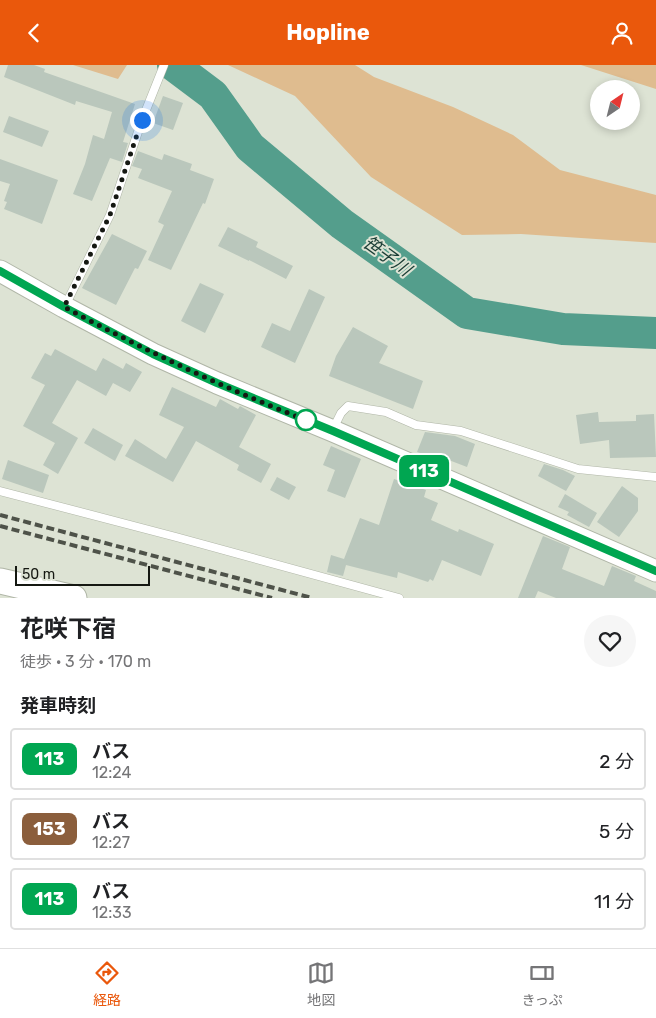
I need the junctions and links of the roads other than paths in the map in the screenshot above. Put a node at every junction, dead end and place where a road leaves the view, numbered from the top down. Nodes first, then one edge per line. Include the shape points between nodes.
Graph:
1 (164, 65) edge
2 (0, 271) edge
3 (64, 307) junction
4 (333, 431) junction
5 (656, 477) edge
6 (0, 491) edge
7 (656, 571) edge
8 (0, 581) edge
9 (74, 598) edge
10 (399, 598) edge

1 - 3 lane via 110,215
2 - 3 main road
3 - 4 main road via 185,369
4 - 5 lane via 340,413 348,406 363,407 386,412 416,425 461,431 578,469
4 - 7 main road
6 - 10 lane
8 - 9 highway

